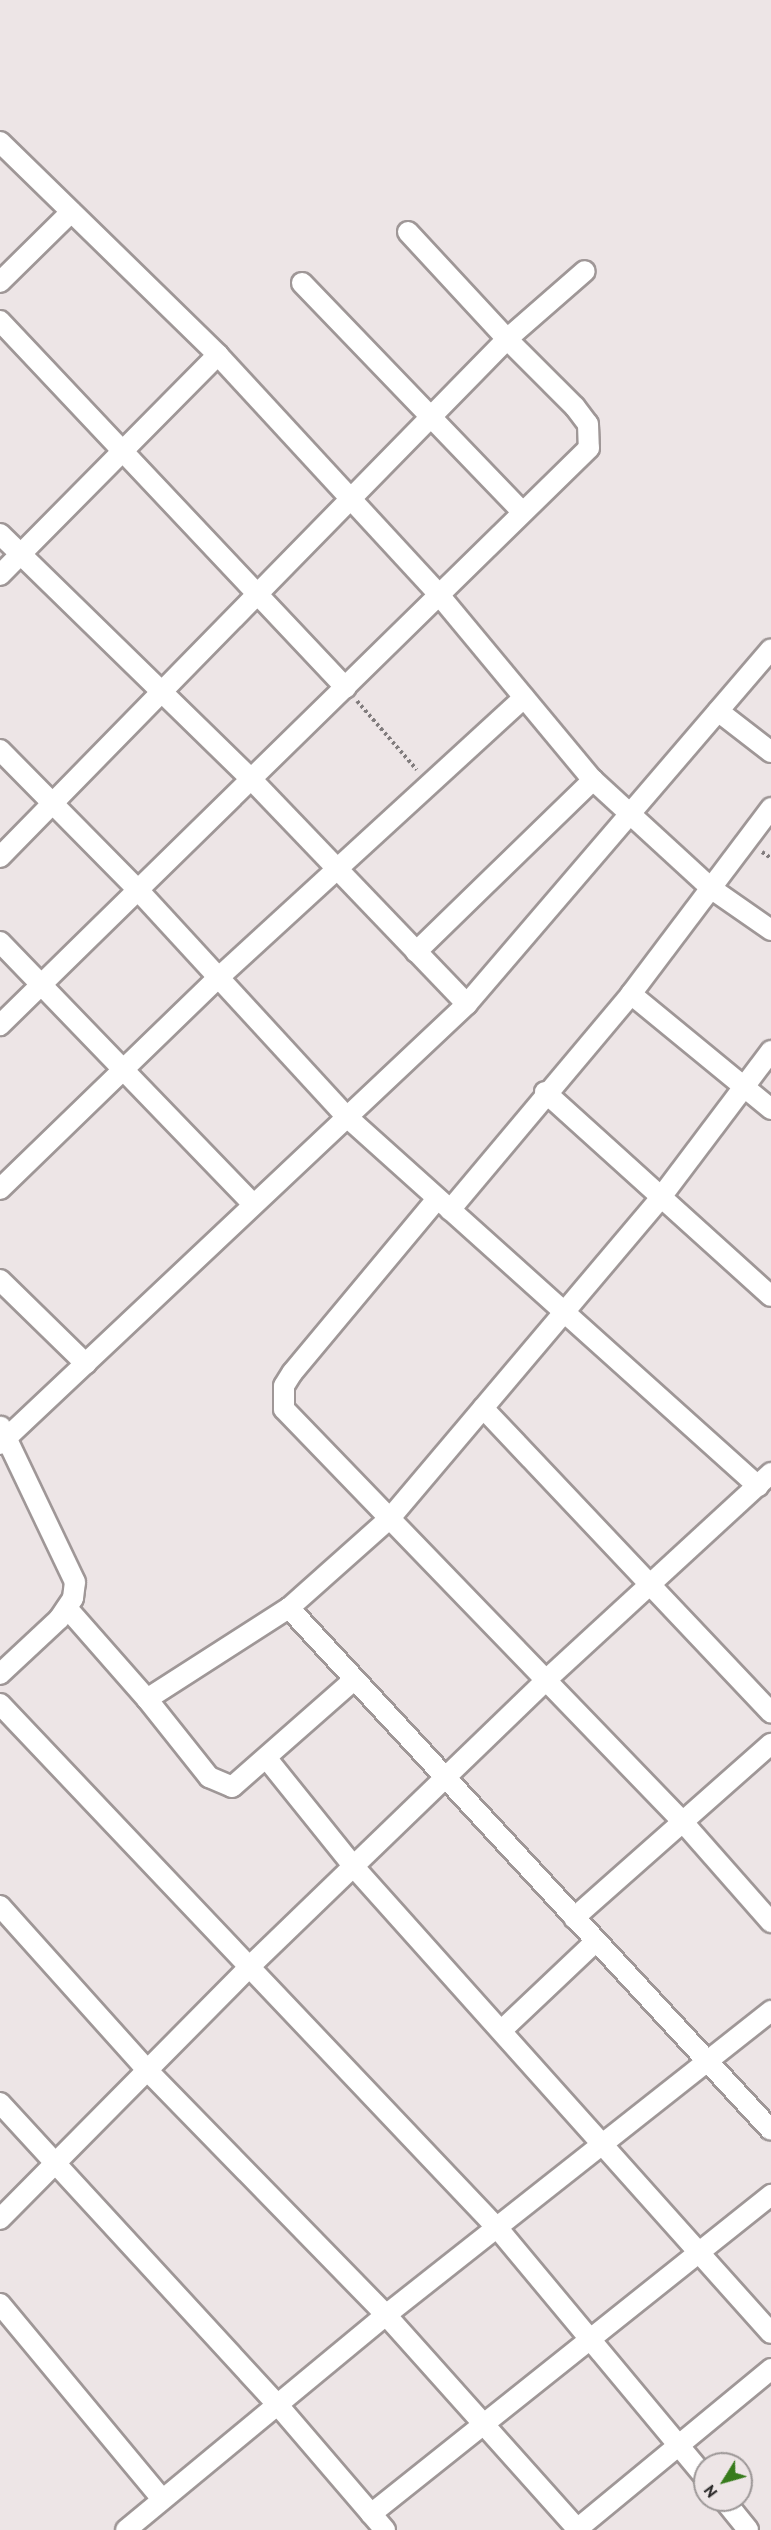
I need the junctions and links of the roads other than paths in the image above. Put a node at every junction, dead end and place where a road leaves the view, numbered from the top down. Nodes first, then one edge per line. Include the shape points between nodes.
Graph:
1 (0, 142) edge
2 (71, 212) junction
3 (408, 232) dead end
4 (585, 271) dead end
5 (0, 282) edge
6 (302, 283) dead end
7 (0, 321) edge
8 (507, 339) junction
9 (218, 356) junction
10 (430, 417) junction
11 (120, 452) junction
12 (350, 502) junction
13 (522, 512) junction
14 (0, 534) edge
15 (19, 556) junction
16 (0, 575) edge
17 (259, 596) junction
18 (440, 596) junction
19 (771, 649) edge
20 (346, 688) junction
21 (162, 691) junction
22 (524, 698) junction
23 (718, 711) junction
24 (0, 750) edge
25 (771, 752) edge
26 (593, 780) junction
27 (253, 781) junction
28 (53, 802) junction
29 (771, 808) edge
30 (632, 816) junction
31 (0, 858) edge
32 (335, 872) junction
33 (712, 889) junction
34 (138, 890) junction
35 (771, 930) edge
36 (0, 942) edge
37 (416, 952) junction
38 (218, 978) junction
39 (43, 985) junction
40 (631, 994) junction
41 (467, 1004) junction
42 (0, 1025) edge
43 (771, 1051) edge
44 (123, 1070) junction
45 (745, 1086) junction
46 (545, 1092) junction
47 (771, 1109) edge
48 (346, 1116) junction
49 (3, 1178) edge
50 (661, 1197) junction
51 (251, 1202) junction
52 (444, 1205) junction
53 (0, 1280) edge
54 (771, 1296) edge
55 (562, 1309) junction
56 (86, 1364) junction
57 (483, 1407) junction
58 (3, 1435) edge
59 (764, 1479) edge
60 (391, 1517) junction
61 (650, 1581) junction
62 (67, 1608) junction
63 (289, 1608) junction
64 (0, 1674) edge
65 (354, 1680) junction
66 (546, 1680) junction
67 (147, 1699) junction
68 (0, 1704) edge
69 (771, 1713) edge
70 (771, 1743) edge
71 (268, 1760) junction
72 (448, 1777) junction
73 (682, 1821) junction
74 (354, 1867) junction
75 (0, 1905) edge
76 (574, 1918) junction
77 (771, 1922) edge
78 (596, 1941) junction
79 (247, 1969) junction
80 (771, 2011) edge
81 (502, 2030) junction
82 (710, 2060) junction
83 (147, 2070) junction
84 (0, 2103) edge
85 (771, 2130) edge
86 (605, 2142) junction
87 (57, 2161) junction
88 (771, 2195) edge
89 (0, 2219) edge
90 (500, 2230) junction
91 (698, 2253) junction
92 (0, 2304) edge
93 (386, 2315) junction
94 (771, 2333) edge
95 (586, 2341) junction
96 (771, 2369) edge
97 (277, 2404) junction
98 (485, 2425) junction
99 (678, 2445) junction
100 (693, 2463) edge
101 (162, 2499) junction
102 (734, 2512) edge
103 (370, 2514) junction
104 (128, 2529) edge
105 (385, 2530) edge
106 (577, 2530) edge
107 (748, 2530) edge

1 - 2 street
2 - 5 street
2 - 9 street
3 - 8 street
4 - 8 street
6 - 10 street
7 - 11 street
8 - 10 street
8 - 13 street via 574,406 591,433 589,448
9 - 11 street
9 - 12 street
10 - 12 street
10 - 13 street
11 - 15 street
11 - 17 street
12 - 17 street
12 - 18 street
13 - 18 street
14 - 15 street
15 - 16 street
15 - 21 street
17 - 20 street
17 - 21 street
18 - 20 street
18 - 22 street
19 - 23 street
20 - 27 street
21 - 27 street
21 - 28 street
22 - 26 street
22 - 32 street
23 - 25 street
23 - 30 street
24 - 28 street
26 - 30 street
26 - 37 street
27 - 32 street
27 - 34 street
28 - 31 street
28 - 34 street
29 - 33 street
30 - 33 street
30 - 41 street
32 - 37 street
32 - 38 street
33 - 35 street
33 - 40 street
34 - 38 street
34 - 39 street
36 - 39 street
37 - 41 street
38 - 44 street
38 - 48 street
39 - 42 street
39 - 44 street
40 - 45 street
40 - 46 street
41 - 48 street
43 - 45 street
44 - 49 street
44 - 51 street
45 - 47 street
45 - 50 street
46 - 50 street
46 - 52 street
48 - 51 street
48 - 52 street
50 - 54 street
50 - 55 street
51 - 56 street
52 - 55 street
52 - 60 street via 292,1373 282,1397 291,1421
53 - 56 street
55 - 57 street
55 - 59 street
56 - 58 street
57 - 60 street
57 - 61 street
58 - 62 street via 69,1562 75,1582
59 - 61 street
60 - 63 street
60 - 66 street
61 - 66 street
61 - 69 street
62 - 64 street
62 - 67 street
63 - 65 street
63 - 67 street
65 - 71 street
65 - 72 street
66 - 72 street
66 - 73 street
67 - 71 street via 219,1785 239,1785
68 - 79 street
70 - 73 street
71 - 74 street
72 - 74 street
72 - 76 street
73 - 76 street
73 - 77 street
74 - 79 street
74 - 81 street
75 - 83 street
76 - 78 street
78 - 81 street
78 - 82 street
79 - 83 street
79 - 90 street
80 - 82 street
81 - 86 street
82 - 85 street
82 - 86 street
83 - 87 street
83 - 93 street
84 - 87 street
86 - 90 street
86 - 91 street
87 - 89 street
87 - 97 street
88 - 91 street
90 - 93 street
90 - 95 street
91 - 94 street
91 - 95 street
92 - 101 street
93 - 97 street
93 - 98 street
95 - 98 street
95 - 99 street
96 - 99 street
97 - 101 street
97 - 103 street
98 - 103 street
98 - 106 street
99 - 100 street
99 - 106 street
101 - 104 street
102 - 107 street
103 - 105 street

